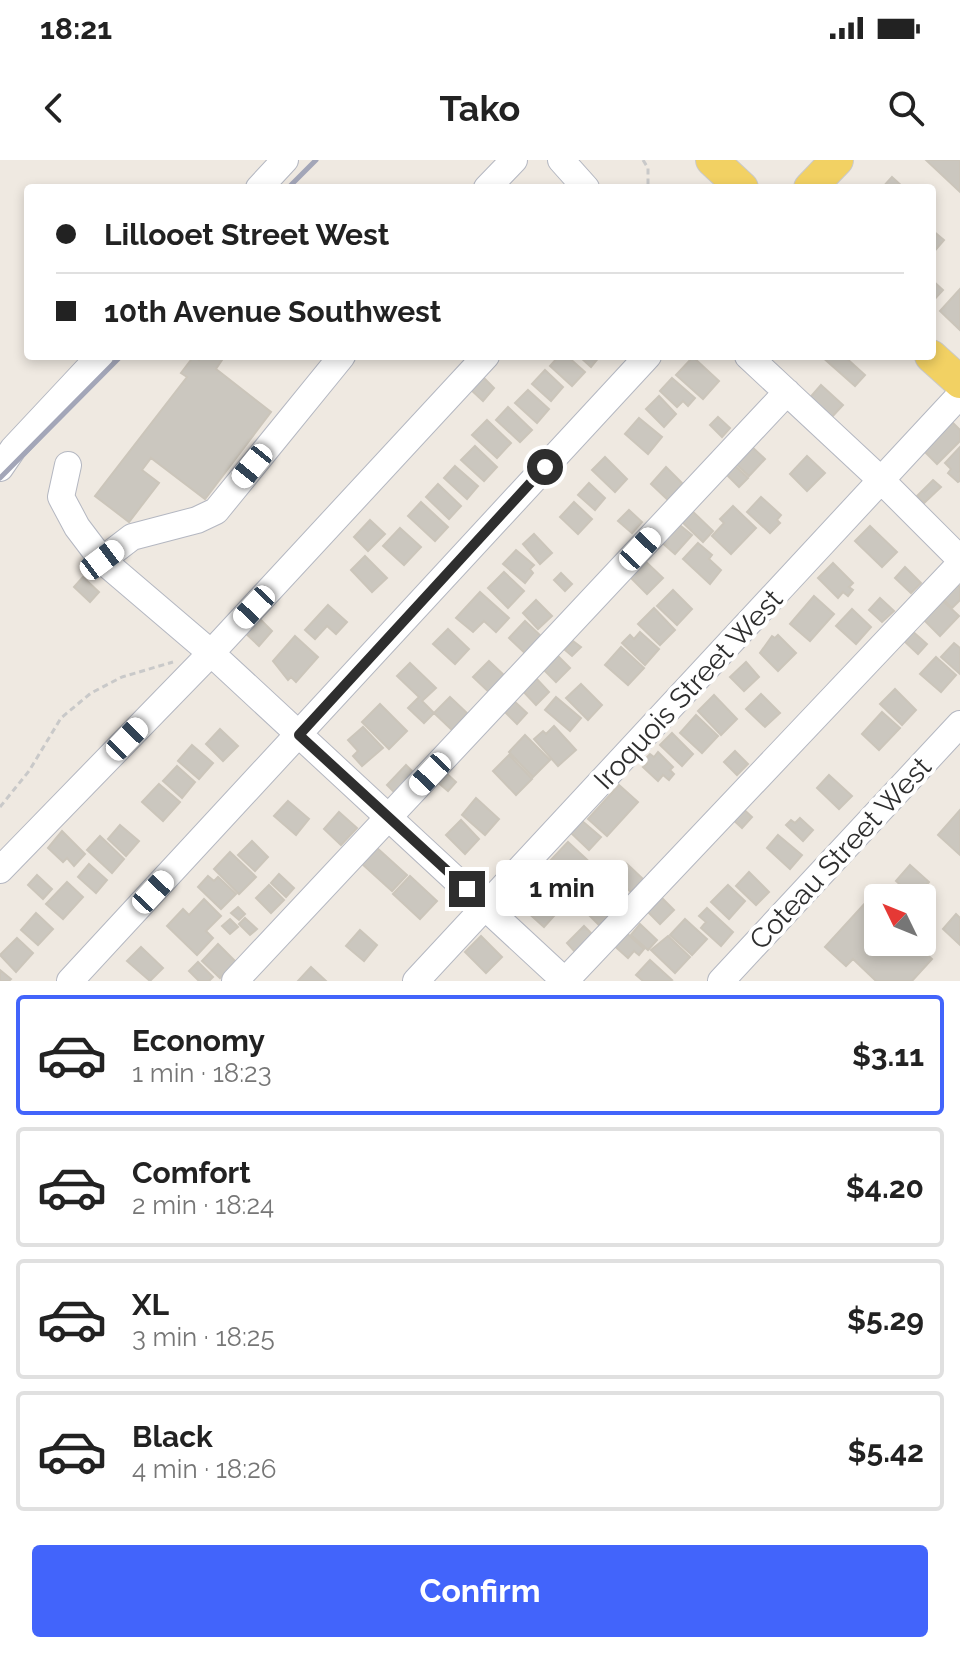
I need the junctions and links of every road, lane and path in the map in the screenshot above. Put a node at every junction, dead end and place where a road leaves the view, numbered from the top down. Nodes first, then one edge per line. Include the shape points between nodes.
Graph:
1 (285, 160) edge
2 (514, 160) edge
3 (561, 160) edge
4 (643, 160) edge
5 (712, 160) edge
6 (837, 160) edge
7 (263, 184) edge
8 (491, 184) edge
9 (582, 184) edge
10 (648, 184) edge
11 (738, 184) edge
12 (814, 184) edge
13 (96, 360) edge
14 (339, 360) edge
15 (482, 360) edge
16 (644, 360) edge
17 (752, 360) edge
18 (935, 360) edge
19 (960, 382) edge
20 (787, 392) junction
21 (960, 395) edge
22 (68, 465) dead end
23 (0, 468) edge
24 (881, 480) junction
25 (102, 560) junction
26 (960, 562) edge
27 (211, 653) junction
28 (960, 724) edge
29 (299, 735) junction
30 (0, 807) edge
31 (388, 819) junction
32 (0, 870) edge
33 (486, 907) junction
34 (70, 981) edge
35 (235, 981) edge
36 (416, 981) edge
37 (565, 981) edge
38 (721, 981) edge

1 - 7 street
2 - 8 street
3 - 9 street
4 - 10 path
5 - 11 main road
6 - 12 main road
13 - 23 street
14 - 25 street via 216,511 132,537
15 - 27 street
16 - 29 street
17 - 20 street
18 - 19 main road
20 - 24 street
20 - 31 street
21 - 24 street, Iroquois Street West
22 - 25 street via 61,497
24 - 26 street
24 - 33 street, Iroquois Street West
25 - 27 street
26 - 37 street
27 - 29 street
27 - 30 path via 122,677 91,693 61,718
27 - 32 street
28 - 38 street, Coteau Street West
29 - 31 street
29 - 34 street
31 - 33 street
31 - 35 street
33 - 36 street, Iroquois Street West
33 - 37 street

